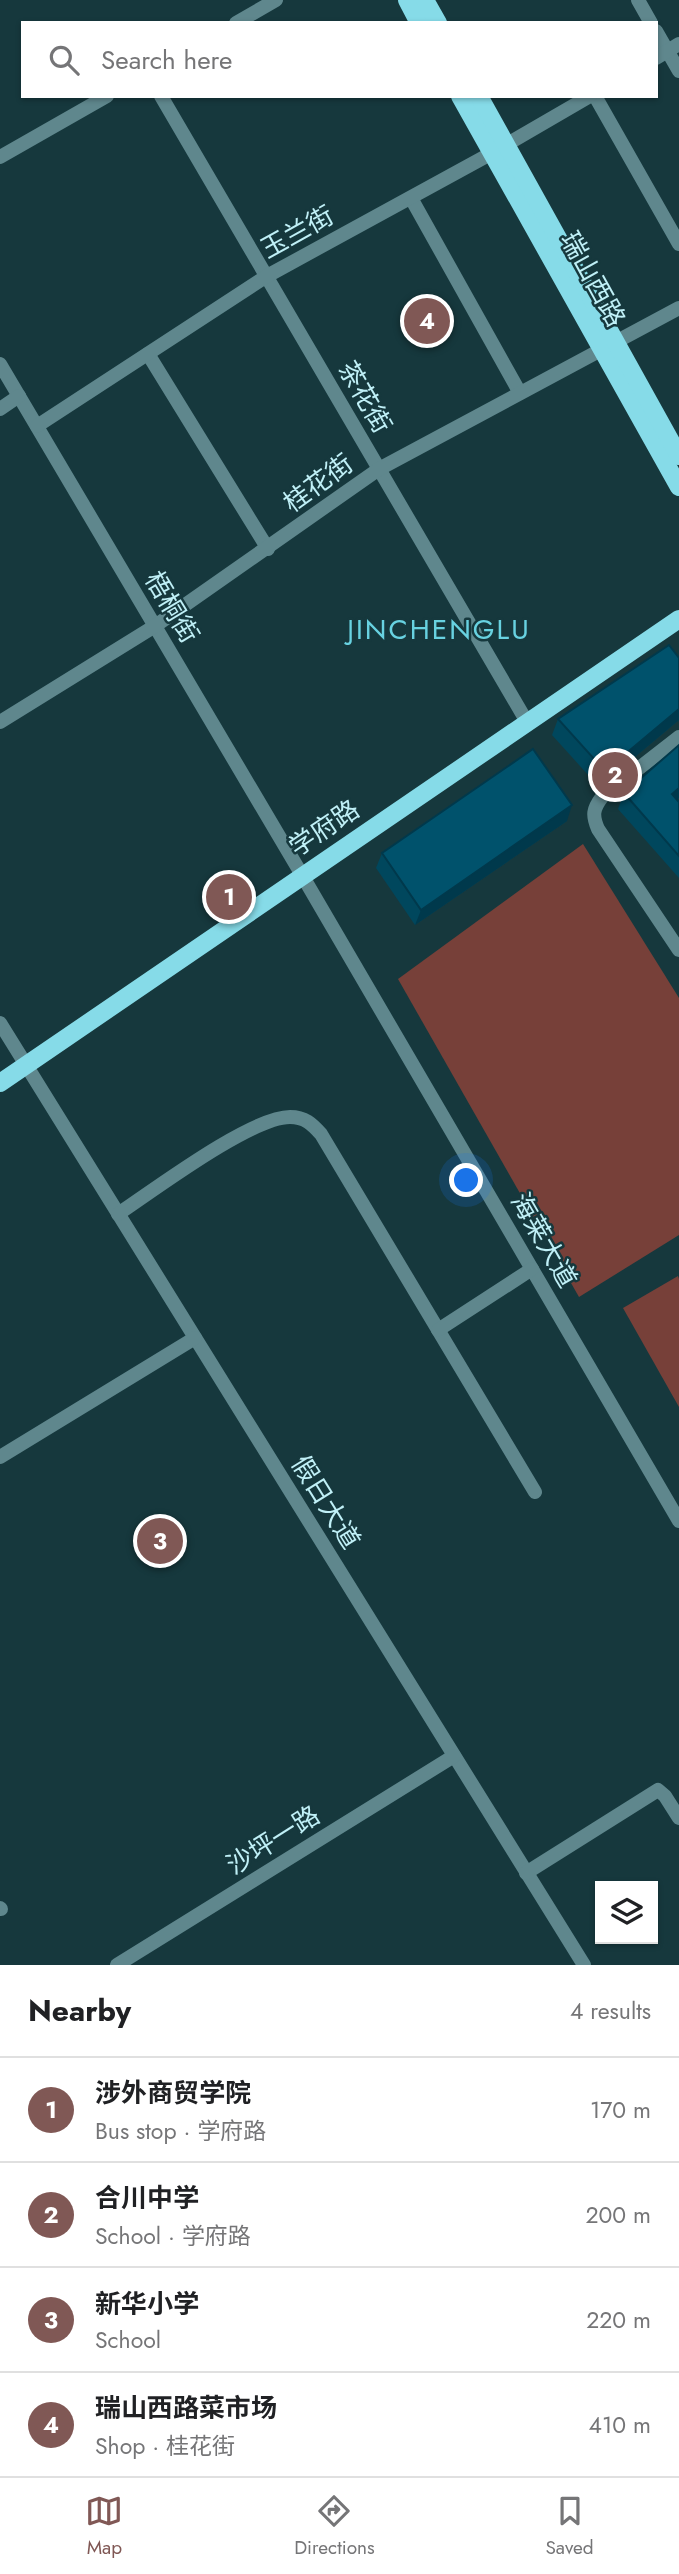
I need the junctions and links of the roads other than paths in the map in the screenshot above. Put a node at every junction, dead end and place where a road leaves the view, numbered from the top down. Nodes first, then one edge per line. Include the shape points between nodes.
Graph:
1 (276, 0) edge
2 (407, 0) edge
3 (425, 0) edge
4 (638, 0) edge
5 (239, 21) edge
6 (418, 21) edge
7 (437, 21) edge
8 (650, 21) edge
9 (658, 34) edge
10 (668, 51) edge
11 (679, 71) edge
12 (103, 98) edge
13 (162, 98) edge
14 (461, 98) edge
15 (480, 98) edge
16 (589, 98) edge
17 (594, 98) edge
18 (499, 149) junction
19 (0, 157) edge
20 (411, 198) junction
21 (679, 244) edge
22 (267, 276) junction
23 (679, 308) edge
24 (609, 347) junction
25 (148, 354) junction
26 (0, 364) edge
27 (520, 393) junction
28 (19, 396) junction
29 (0, 409) edge
30 (37, 426) junction
31 (679, 456) edge
32 (379, 469) junction
33 (679, 486) edge
34 (268, 549) junction
35 (679, 619) edge
36 (155, 626) junction
37 (0, 722) edge
38 (527, 722) junction
39 (679, 737) edge
40 (302, 875) junction
41 (679, 950) edge
42 (0, 1023) edge
43 (26, 1065) junction
44 (0, 1083) edge
45 (118, 1214) junction
46 (532, 1269) junction
47 (438, 1330) junction
48 (195, 1338) junction
49 (0, 1457) edge
50 (535, 1492) dead end
51 (679, 1521) edge
52 (454, 1756) junction
53 (679, 1818) edge
54 (526, 1873) junction
55 (117, 1965) edge
56 (584, 1965) edge

1 - 5 street
2 - 6 main road
3 - 7 main road
4 - 8 street
9 - 10 street
10 - 11 street
12 - 19 street
13 - 22 street, 茶花街
14 - 18 main road, 瑞山西路
15 - 18 main road, 瑞山西路
16 - 18 street, 玉兰街
17 - 21 street
18 - 20 street, 玉兰街
18 - 24 main road, 瑞山西路
20 - 22 street, 玉兰街
20 - 27 street
22 - 25 street, 玉兰街
22 - 32 street, 茶花街
23 - 24 street, 桂花街
24 - 27 street, 桂花街
24 - 31 main road, 瑞山西路
24 - 33 main road, 瑞山西路
25 - 30 street, 玉兰街
25 - 34 street
26 - 28 street, 梧桐街
27 - 32 street, 桂花街
28 - 29 street
28 - 30 street, 梧桐街
30 - 36 street, 梧桐街
32 - 34 street, 桂花街
32 - 38 street, 茶花街
34 - 36 street, 桂花街
35 - 38 main road, 学府路
36 - 37 street, 桂花街
36 - 40 street, 梧桐街
38 - 40 main road, 学府路
39 - 41 street via 602,797 593,817
40 - 43 main road, 学府路
40 - 46 street, 海莱大道
42 - 43 street, 假日大道
43 - 44 main road, 学府路
43 - 45 street, 假日大道
45 - 47 street via 243,1132 289,1117 309,1120
45 - 48 street, 假日大道
46 - 47 street
46 - 51 street, 海莱大道
47 - 50 street
48 - 49 street
48 - 52 street, 假日大道
52 - 54 street, 假日大道
52 - 55 street, 沙坪一路
53 - 54 street via 658,1790
54 - 56 street, 假日大道

